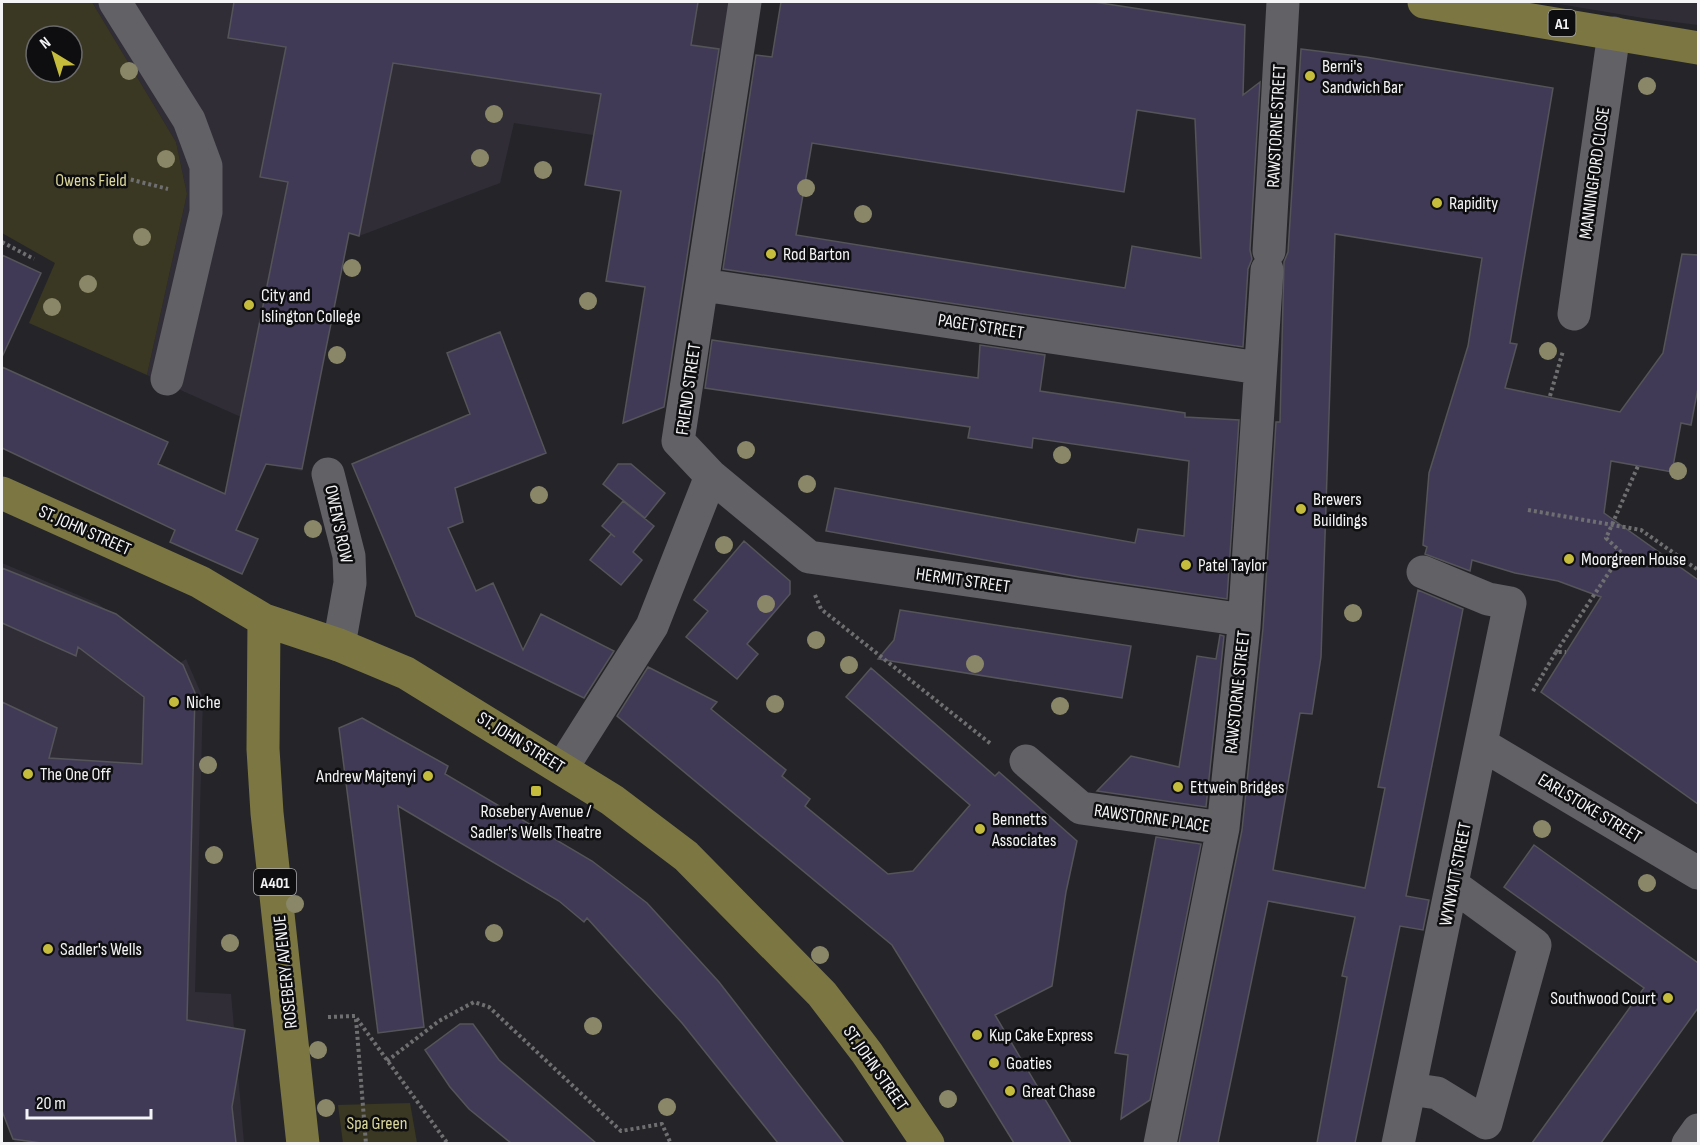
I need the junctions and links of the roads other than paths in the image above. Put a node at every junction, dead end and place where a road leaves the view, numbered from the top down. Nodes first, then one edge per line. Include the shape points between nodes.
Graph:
1 (116, 2) edge
2 (745, 2) edge
3 (1283, 2) edge
4 (1425, 2) edge
5 (1533, 10) edge
6 (1614, 33) junction
7 (1698, 48) edge
8 (705, 269) junction
9 (1574, 314) road end
10 (1259, 368) junction
11 (167, 379) dead end
12 (328, 474) dead end
13 (711, 476) junction
14 (2, 493) edge
15 (1423, 572) dead end
16 (264, 620) junction
17 (1244, 620) junction
18 (339, 645) junction
19 (1481, 744) junction
20 (1026, 761) road end
21 (562, 768) junction
22 (1222, 828) junction
23 (1698, 873) edge
24 (1454, 885) junction
25 (1410, 1089) junction
26 (1698, 1130) edge
27 (924, 1142) edge
28 (303, 1143) edge
29 (1160, 1143) edge
30 (1398, 1143) edge
31 (1688, 1143) edge

1 - 11 street via 189,120 206,166 206,212
2 - 8 street, FRIEND STREET
3 - 10 street, RAWSTORNE STREET
4 - 5 main road, A1
5 - 6 main road, A1
6 - 7 main road, A1
6 - 9 street, MANNINGFORD CLOSE
8 - 10 street, PAGET STREET
8 - 13 street, FRIEND STREET via 678,441
10 - 17 street, RAWSTORNE STREET
12 - 18 street, OWEN'S ROW via 349,556 350,583
13 - 17 street, HERMIT STREET via 809,557
13 - 21 street via 652,626
14 - 16 main road, ST. JOHN STREET via 200,582
15 - 19 street, WYNYATT STREET via 1488,599 1510,603
16 - 18 main road, ST. JOHN STREET
16 - 28 main road, ROSEBERY AVENUE / A401 via 263,749 267,813
17 - 22 street, RAWSTORNE STREET
18 - 21 main road, ST. JOHN STREET via 415,678
19 - 23 street, EARLSTOKE STREET
19 - 24 street, WYNYATT STREET
20 - 22 street, RAWSTORNE PLACE via 1081,808
21 - 27 main road, ST. JOHN STREET via 686,856 773,942 848,1028
22 - 29 street, RAWSTORNE STREET
24 - 25 street, WYNYATT STREET
24 - 25 street via 1535,945 1486,1123 1437,1093
25 - 30 street, WYNYATT STREET
26 - 31 street

